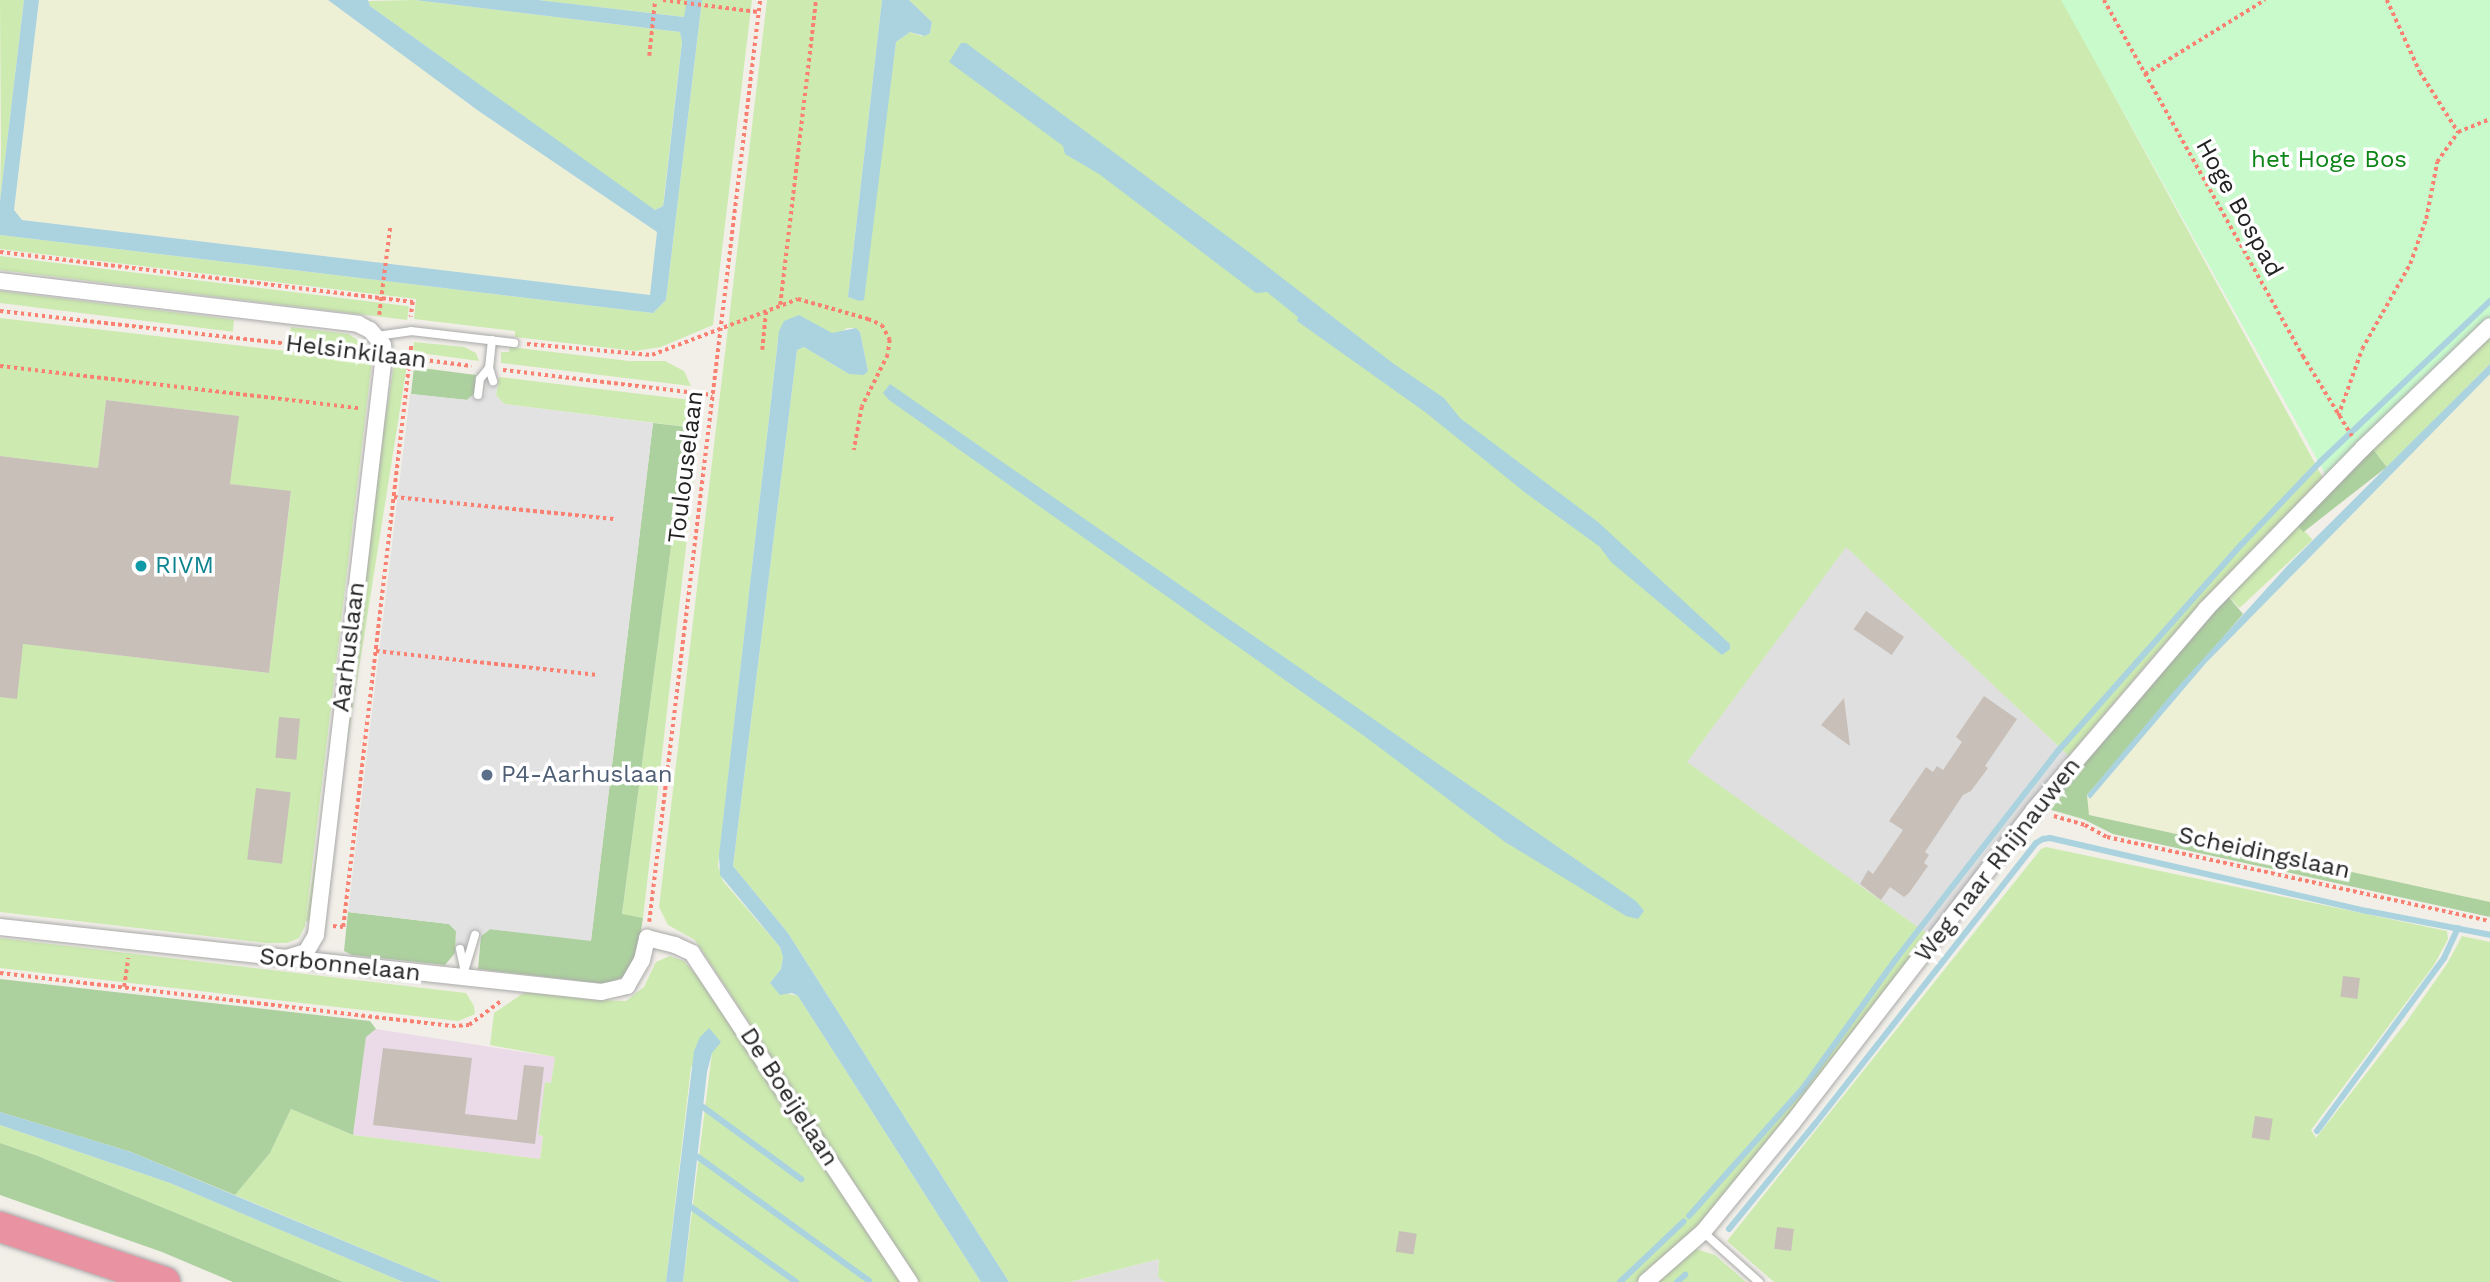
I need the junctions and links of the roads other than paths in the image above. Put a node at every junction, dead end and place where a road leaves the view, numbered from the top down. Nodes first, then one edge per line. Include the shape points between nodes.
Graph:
1 (0, 281) edge
2 (2490, 326) edge
3 (377, 336) junction
4 (492, 340) junction
5 (514, 343) road end
6 (489, 368) junction
7 (494, 381) dead end
8 (478, 395) dead end
9 (0, 927) edge
10 (475, 935) dead end
11 (647, 938) joint
12 (460, 949) dead end
13 (280, 959) junction
14 (463, 973) junction
15 (0, 1227) edge
16 (1703, 1232) junction
17 (165, 1282) edge
18 (910, 1282) edge
19 (1647, 1282) edge
20 (1759, 1282) edge

1 - 3 street, Helsinkilaan via 358,324
2 - 16 street, Weg naar Rhijnauwen via 2362,448 2206,609 2034,810
3 - 4 lane, Helsinkilaan via 411,331
3 - 13 street, Aarhuslaan via 384,355 317,925 306,952
4 - 5 lane, Helsinkilaan
4 - 6 lane
6 - 7 lane
6 - 8 lane via 480,379
9 - 13 street, Sorbonnelaan
10 - 14 lane
11 - 14 street, Sorbonnelaan via 636,974 627,986 615,991 524,984
11 - 18 street, De Boeijelaan via 692,953
12 - 14 lane
13 - 14 street, Sorbonnelaan
15 - 17 highway
16 - 19 street, Weg naar Rhijnauwen
16 - 20 lane

